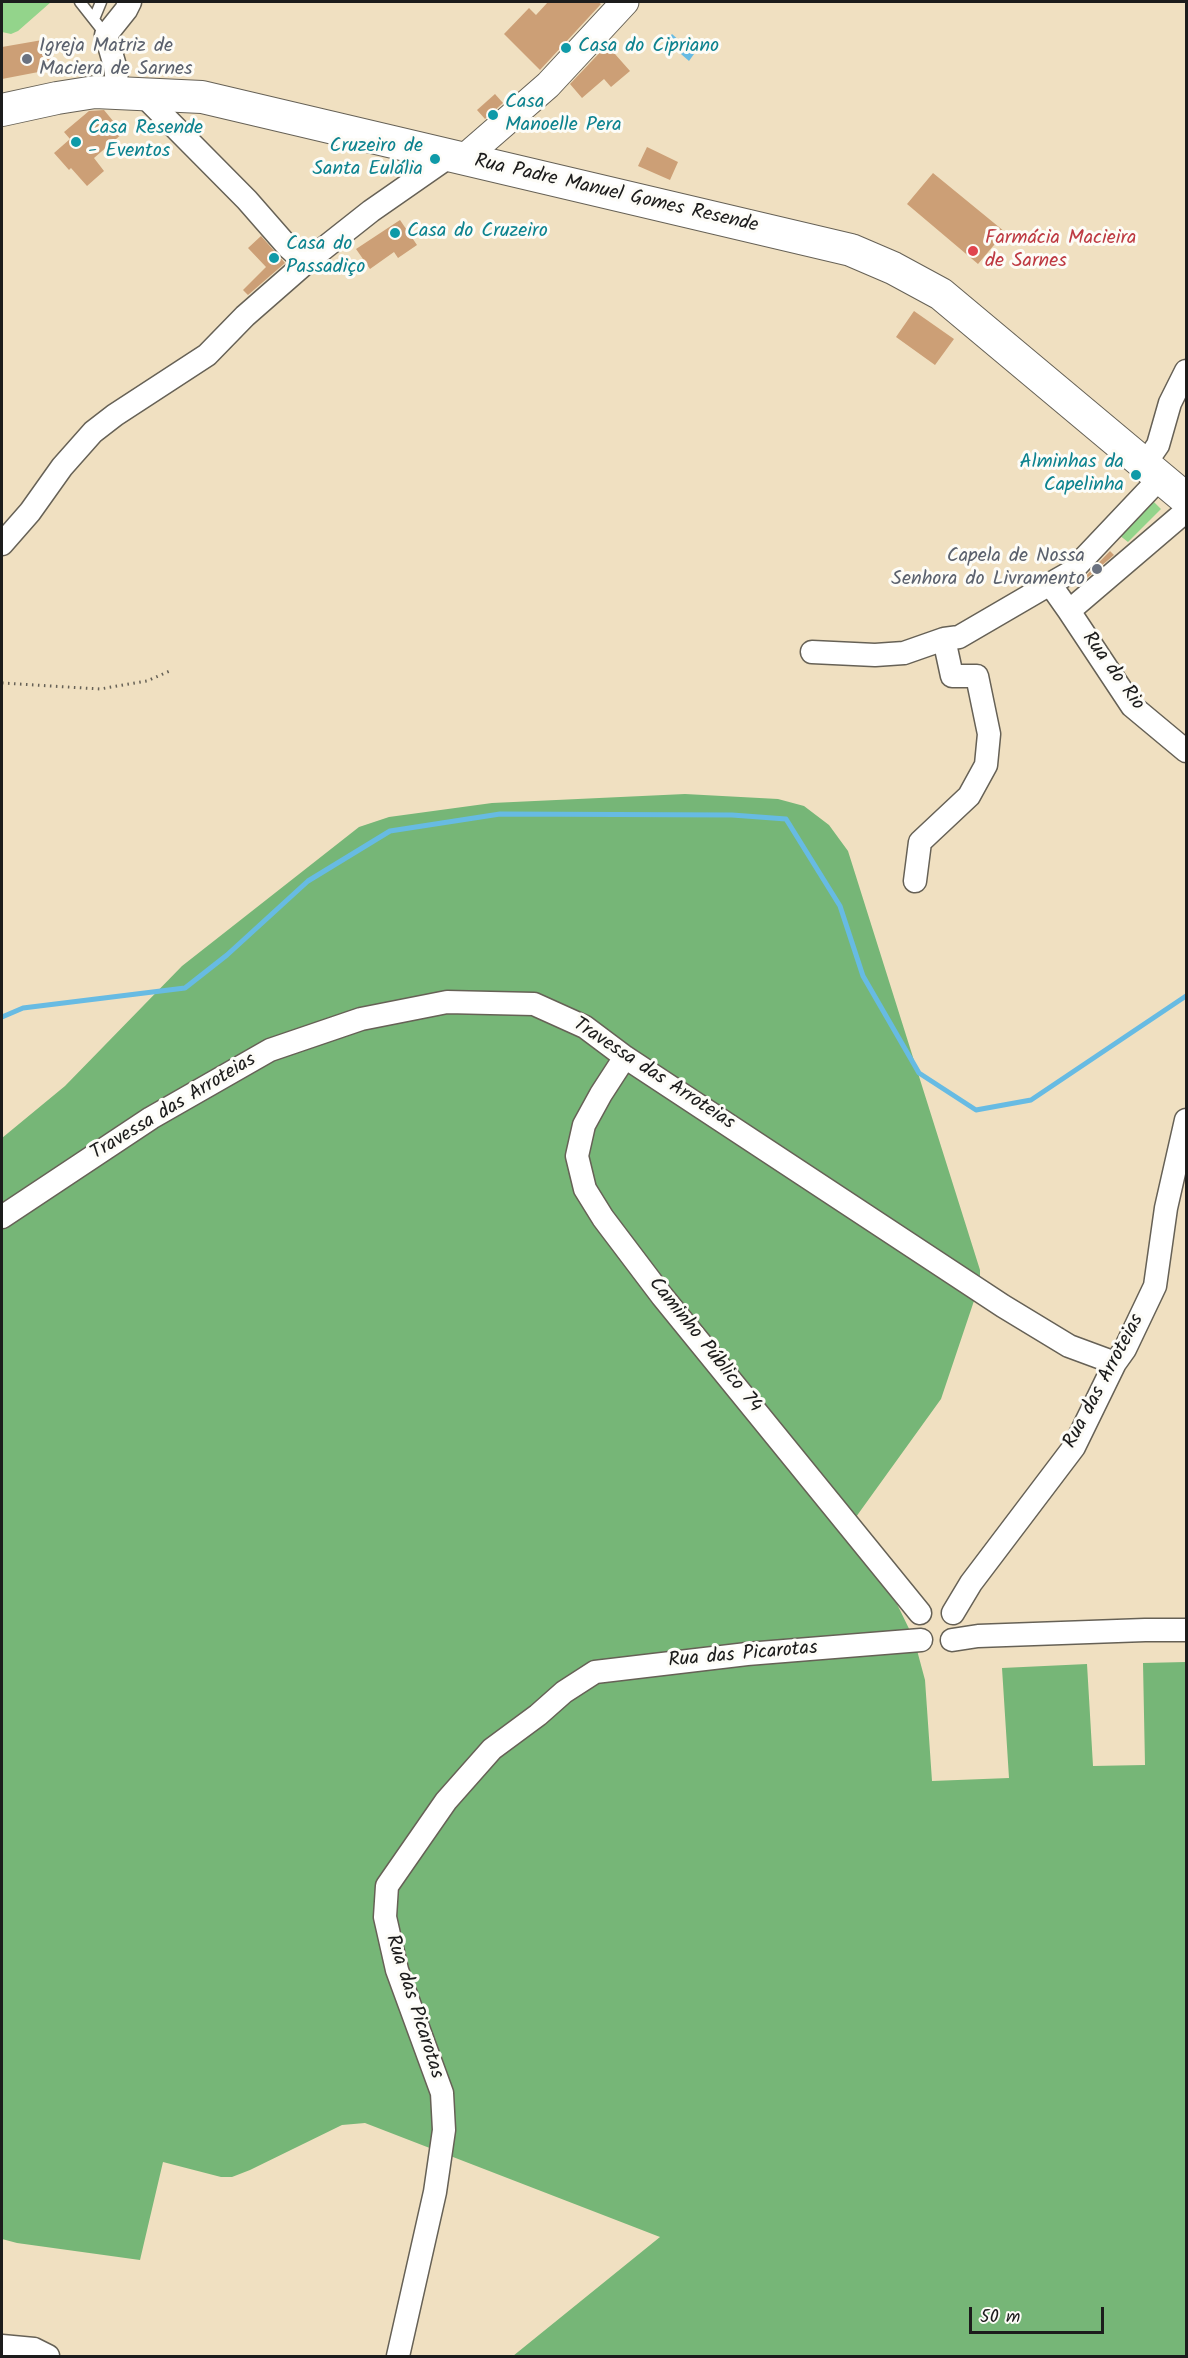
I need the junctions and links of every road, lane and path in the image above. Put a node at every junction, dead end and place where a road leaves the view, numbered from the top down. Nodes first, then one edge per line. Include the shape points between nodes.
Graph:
1 (80, 2) edge
2 (101, 2) edge
3 (130, 2) edge
4 (625, 2) edge
5 (100, 27) junction
6 (130, 94) junction
7 (2, 110) edge
8 (440, 160) junction
9 (306, 263) junction
10 (1186, 370) edge
11 (1153, 471) junction
12 (1186, 499) edge
13 (1186, 511) edge
14 (2, 544) edge
15 (1050, 584) junction
16 (1069, 611) junction
17 (944, 639) junction
18 (812, 652) dead end
19 (172, 670) dead end
20 (2, 683) edge
21 (1186, 751) edge
22 (915, 881) dead end
23 (625, 1057) junction
24 (1186, 1120) edge
25 (2, 1217) edge
26 (1115, 1363) junction
27 (920, 1613) junction
28 (953, 1613) junction
29 (1186, 1630) edge
30 (921, 1640) junction
31 (952, 1640) junction
32 (2, 2346) edge
33 (48, 2356) edge
34 (398, 2356) edge

1 - 5 lane
2 - 5 lane
3 - 5 street via 126,10
4 - 8 street via 548,84
5 - 6 street
6 - 7 main road, Rua Padre Manuel Gomes Resende via 85,93
6 - 8 main road, Rua Padre Manuel Gomes Resende via 202,97
6 - 9 street
8 - 9 street
8 - 11 main road, Rua Padre Manuel Gomes Resende via 851,250 893,268 941,294
9 - 14 street via 207,355 93,432
10 - 11 street via 1170,403
11 - 12 main road, Rua Padre Manuel Gomes Resende
11 - 15 street via 1071,572
13 - 16 street
15 - 16 street, Rua do Rio
15 - 17 street via 959,637
16 - 21 street, Rua do Rio via 1132,706
17 - 18 street via 904,653
17 - 22 street via 952,676 977,676 989,734 986,765 969,796 920,842
19 - 20 path via 147,681 100,689
23 - 25 street, Travessa das Arroteias via 585,1027 534,1004 447,1002 361,1019 270,1050 151,1118
23 - 26 street, Travessa das Arroteias via 1003,1306 1069,1346
23 - 27 street, Caminho Público 74 via 584,1125 577,1156 585,1189 662,1296
24 - 26 street, Rua das Arroteias via 1166,1208 1155,1286
26 - 28 street, Rua das Arroteias via 1074,1447 971,1583
27 - 28 street via 937,1605
27 - 30 street via 915,1626
28 - 31 street via 957,1625
29 - 31 street
30 - 31 street via 937,1647
30 - 34 street, Rua das Picarotas via 747,1654 595,1672 492,1749 446,1801 387,1886 385,1917 397,1970 442,2093 444,2130 435,2192
32 - 33 street via 34,2349

